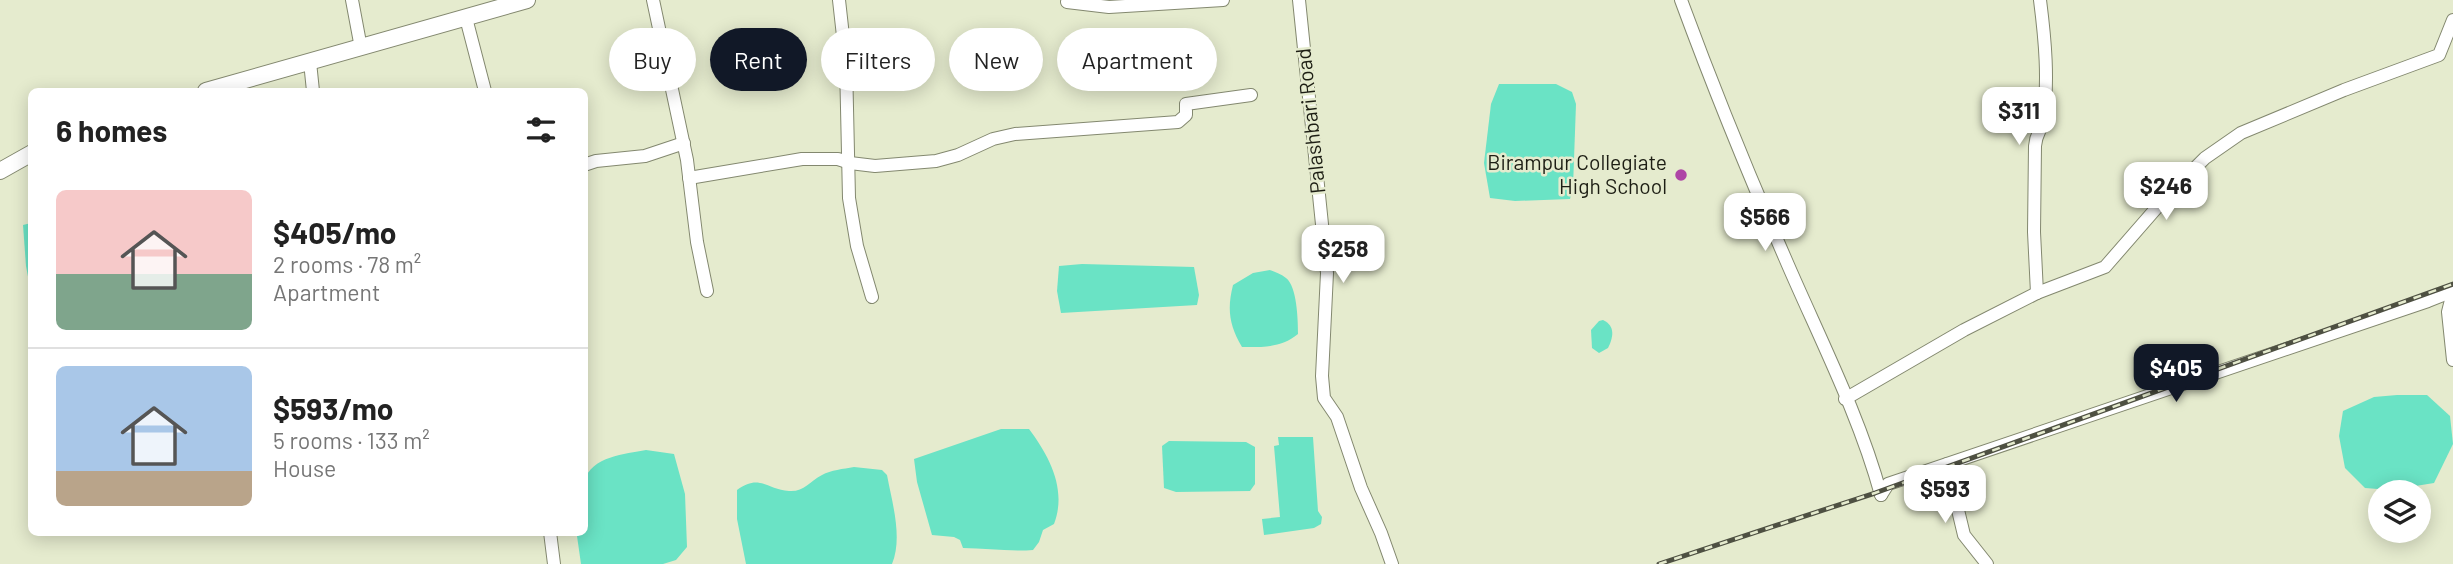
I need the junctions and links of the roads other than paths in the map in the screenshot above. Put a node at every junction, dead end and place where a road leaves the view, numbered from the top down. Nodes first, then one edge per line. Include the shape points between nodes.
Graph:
1 (352, 0) edge
2 (527, 0) edge
3 (653, 0) edge
4 (839, 0) edge
5 (1223, 0) edge
6 (1299, 0) edge
7 (1681, 0) edge
8 (2040, 0) edge
9 (1067, 2) dead end
10 (466, 18) junction
11 (2453, 20) edge
12 (361, 48) junction
13 (310, 62) junction
14 (217, 88) edge
15 (313, 88) edge
16 (484, 88) edge
17 (1251, 95) dead end
18 (684, 143) junction
19 (28, 155) edge
20 (850, 163) junction
21 (588, 164) edge
22 (0, 171) edge
23 (690, 178) junction
24 (707, 291) dead end
25 (2453, 291) edge
26 (2037, 293) junction
27 (872, 297) dead end
28 (2453, 360) edge
29 (1845, 399) junction
30 (1947, 464) junction
31 (550, 536) edge
32 (554, 564) edge
33 (1392, 564) edge
34 (1987, 564) edge

1 - 12 street
2 - 10 main road
3 - 18 street
4 - 20 street
5 - 9 street via 1109,7
6 - 33 street, Palashbari Road via 1327,272 1324,398 1337,417
7 - 29 street
8 - 26 street via 2045,80 2043,120 2035,146
10 - 12 main road
10 - 16 street
11 - 26 street via 2439,55 2241,133 2205,158 2105,267
12 - 13 main road
13 - 14 main road
13 - 15 street
17 - 20 street via 1186,104 1186,116 1178,122 1015,134 936,161 875,166
18 - 21 street via 645,156
18 - 23 street
19 - 22 main road
20 - 23 street via 803,159
20 - 27 street via 852,221
23 - 24 street
25 - 28 street via 2448,312
25 - 30 street
26 - 29 street
29 - 30 street via 1881,495 1888,484
30 - 34 street via 1964,534
31 - 32 street

